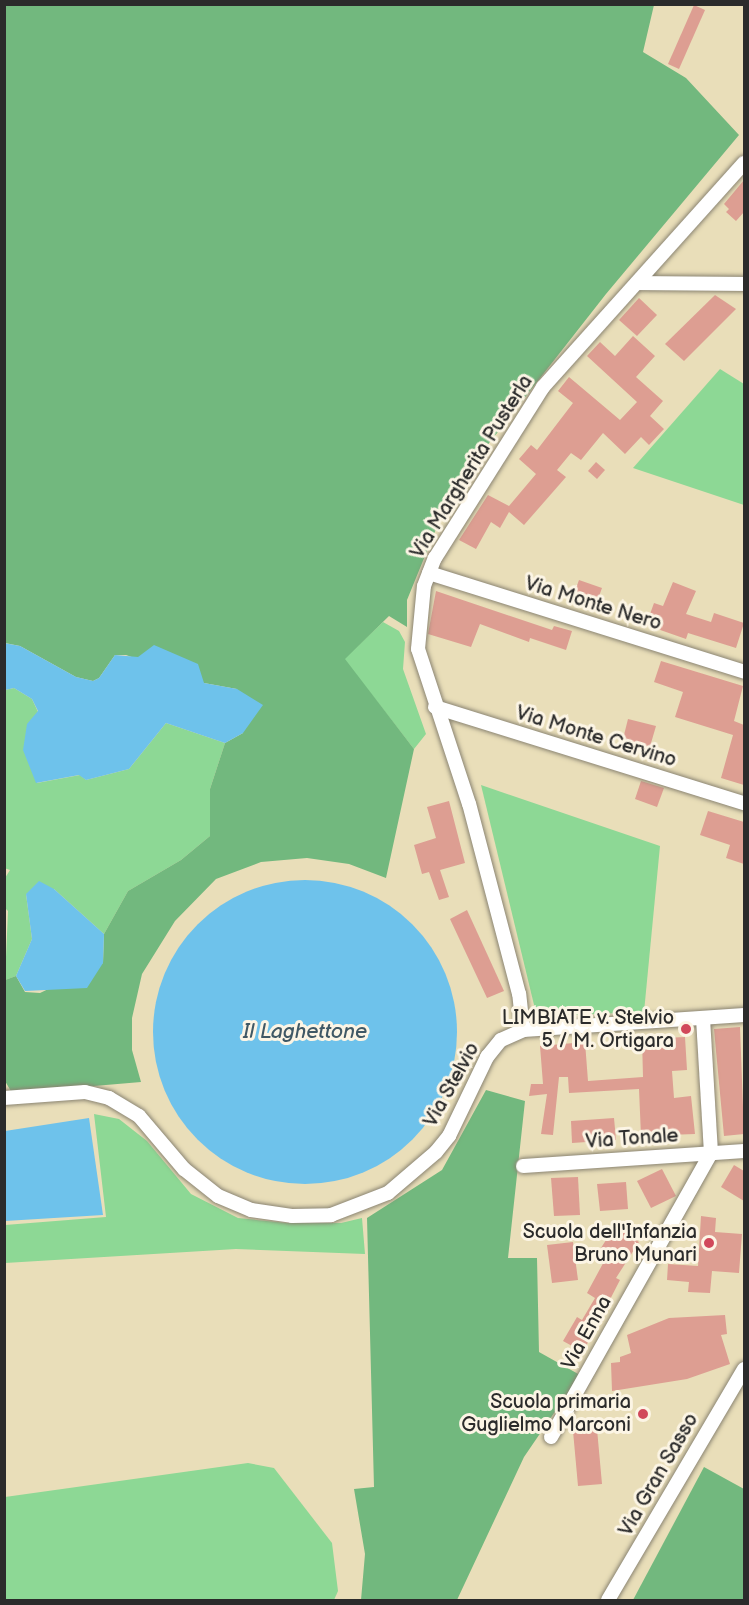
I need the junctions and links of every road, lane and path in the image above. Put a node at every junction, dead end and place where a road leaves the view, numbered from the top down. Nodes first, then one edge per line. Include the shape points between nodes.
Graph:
1 (744, 163) edge
2 (639, 283) junction
3 (744, 284) edge
4 (429, 573) junction
5 (744, 672) edge
6 (435, 707) junction
7 (744, 803) edge
8 (744, 1015) edge
9 (703, 1018) junction
10 (524, 1030) junction
11 (4, 1098) edge
12 (744, 1151) edge
13 (711, 1153) junction
14 (523, 1166) dead end
15 (744, 1369) edge
16 (738, 1393) edge
17 (551, 1437) dead end
18 (608, 1600) edge

1 - 2 street, Via Margherita Pusterla
2 - 3 street
2 - 4 street, Via Margherita Pusterla via 543,387
4 - 5 street, Via Monte Nero
4 - 6 street, Via Margherita Pusterla via 417,633
6 - 7 street, Via Monte Cervino
6 - 10 street, Via Margherita Pusterla via 469,804 519,994
8 - 9 street, Via Stelvio
9 - 10 street, Via Stelvio
9 - 13 street
10 - 11 street, Via Stelvio via 501,1040 487,1057 449,1136 421,1166 388,1193 332,1215 292,1216 251,1210 218,1196 184,1169 139,1116 109,1098 85,1092
12 - 13 street, Via Tonale
13 - 14 street, Via Tonale
13 - 17 street, Via Enna
15 - 16 street, Via Gran Sasso
16 - 18 street, Via Gran Sasso

